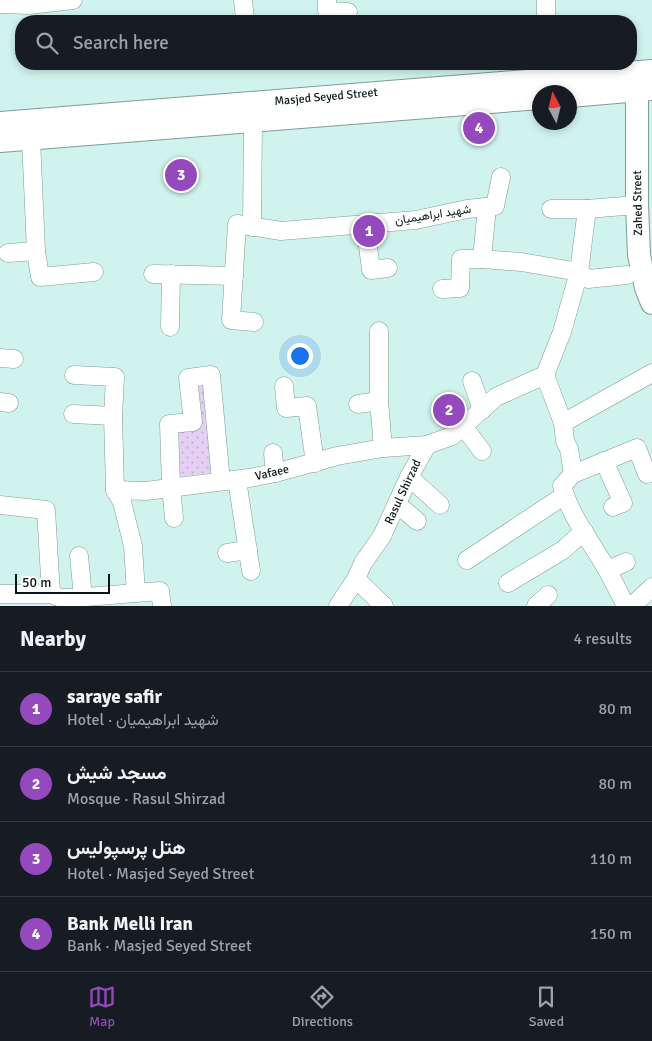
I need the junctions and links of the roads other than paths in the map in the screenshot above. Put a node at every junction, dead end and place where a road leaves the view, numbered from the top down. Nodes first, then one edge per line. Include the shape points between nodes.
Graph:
1 (65, 0) edge
2 (243, 0) edge
3 (327, 0) edge
4 (546, 0) edge
5 (29, 2) edge
6 (0, 4) edge
7 (348, 12) dead end
8 (245, 15) edge
9 (546, 15) edge
10 (645, 81) edge
11 (577, 95) edge
12 (532, 99) edge
13 (253, 121) junction
14 (0, 123) edge
15 (31, 139) junction
16 (0, 141) edge
17 (501, 177) dead end
18 (637, 205) junction
19 (487, 207) junction
20 (551, 209) dead end
21 (587, 209) junction
22 (370, 224) junction
23 (252, 226) junction
24 (36, 251) junction
25 (8, 253) dead end
26 (482, 259) junction
27 (388, 268) dead end
28 (94, 272) dead end
29 (579, 272) junction
30 (153, 274) dead end
31 (171, 274) junction
32 (627, 275) dead end
33 (234, 276) junction
34 (442, 289) dead end
35 (652, 303) edge
36 (254, 322) dead end
37 (170, 327) dead end
38 (380, 331) dead end
39 (652, 373) edge
40 (74, 375) dead end
41 (545, 375) junction
42 (472, 381) dead end
43 (284, 386) dead end
44 (379, 401) junction
45 (358, 404) dead end
46 (482, 410) junction
47 (73, 414) dead end
48 (113, 416) junction
49 (556, 418) junction
50 (463, 426) junction
51 (427, 445) junction
52 (383, 448) junction
53 (482, 451) dead end
54 (273, 453) dead end
55 (604, 461) junction
56 (315, 463) junction
57 (652, 472) edge
58 (275, 473) junction
59 (573, 474) junction
60 (409, 477) junction
61 (229, 481) junction
62 (171, 487) junction
63 (115, 490) junction
64 (565, 495) junction
65 (397, 504) junction
66 (0, 505) edge
67 (440, 505) dead end
68 (612, 507) dead end
69 (174, 518) dead end
70 (417, 521) dead end
71 (584, 531) junction
72 (248, 550) junction
73 (227, 553) dead end
74 (79, 556) dead end
75 (467, 560) dead end
76 (626, 562) dead end
77 (608, 570) junction
78 (251, 571) dead end
79 (356, 579) junction
80 (508, 583) dead end
81 (652, 587) edge
82 (136, 593) junction
83 (0, 594) edge
84 (52, 594) junction
85 (77, 600) edge
86 (162, 606) edge
87 (338, 606) edge
88 (384, 606) edge
89 (626, 606) edge
90 (632, 606) edge

1 - 5 street
2 - 8 street
3 - 7 street via 327,11
4 - 9 street
5 - 6 street
10 - 11 main road
10 - 14 main road, Masjed Seyed Street
10 - 18 main road, Zahed Street
12 - 13 main road, Masjed Seyed Street
13 - 15 main road, Masjed Seyed Street
13 - 23 street
15 - 16 main road, Masjed Seyed Street
15 - 24 street
17 - 19 street, شهید ابراهیمیان via 495,206
18 - 21 street
18 - 35 main road, Zahed Street via 639,255
19 - 22 street, شهید ابراهیمیان via 416,220
19 - 26 street
20 - 21 street
21 - 29 street
22 - 23 street, شهید ابراهیمیان via 281,231
22 - 27 street via 372,236 367,238 371,270
23 - 33 street via 237,224
24 - 25 street
24 - 28 street via 40,277
26 - 29 street
26 - 34 street via 462,259 460,288
29 - 32 street via 588,279
29 - 41 street via 562,332
30 - 31 street
31 - 33 street
31 - 37 street
33 - 36 street via 231,320
38 - 44 street
39 - 49 street
40 - 48 street via 115,377
41 - 46 street, Rasul Shirzad via 496,397
41 - 49 street
42 - 46 street
43 - 56 street via 286,408 307,406
44 - 45 street
44 - 52 street
46 - 50 street, Rasul Shirzad
47 - 48 street
48 - 63 street
49 - 59 street via 569,449
50 - 51 street, Rasul Shirzad via 452,436
50 - 53 street
51 - 52 street, Vafaee
51 - 60 street, Rasul Shirzad
52 - 56 street, Vafaee
54 - 58 street
55 - 57 street via 637,448 647,474
55 - 59 street
55 - 68 street via 623,503
56 - 58 street, Vafaee
58 - 61 street, Vafaee
59 - 64 street via 562,486
60 - 65 street, Rasul Shirzad
60 - 67 street
61 - 62 street, Vafaee
61 - 62 street via 211,375 188,378 193,422 169,424
61 - 72 street
62 - 63 street, Vafaee via 146,491
62 - 69 street
63 - 82 street via 122,502 133,546
64 - 71 street
64 - 75 street
65 - 70 street
65 - 79 street, Rasul Shirzad
66 - 84 street via 46,510
71 - 77 street
71 - 80 street via 563,550
72 - 73 street
72 - 78 street
74 - 85 street
76 - 77 street
77 - 89 street
79 - 87 street, Rasul Shirzad
79 - 88 street
81 - 90 street
82 - 85 street
82 - 86 street via 160,591
83 - 84 street
84 - 85 street

